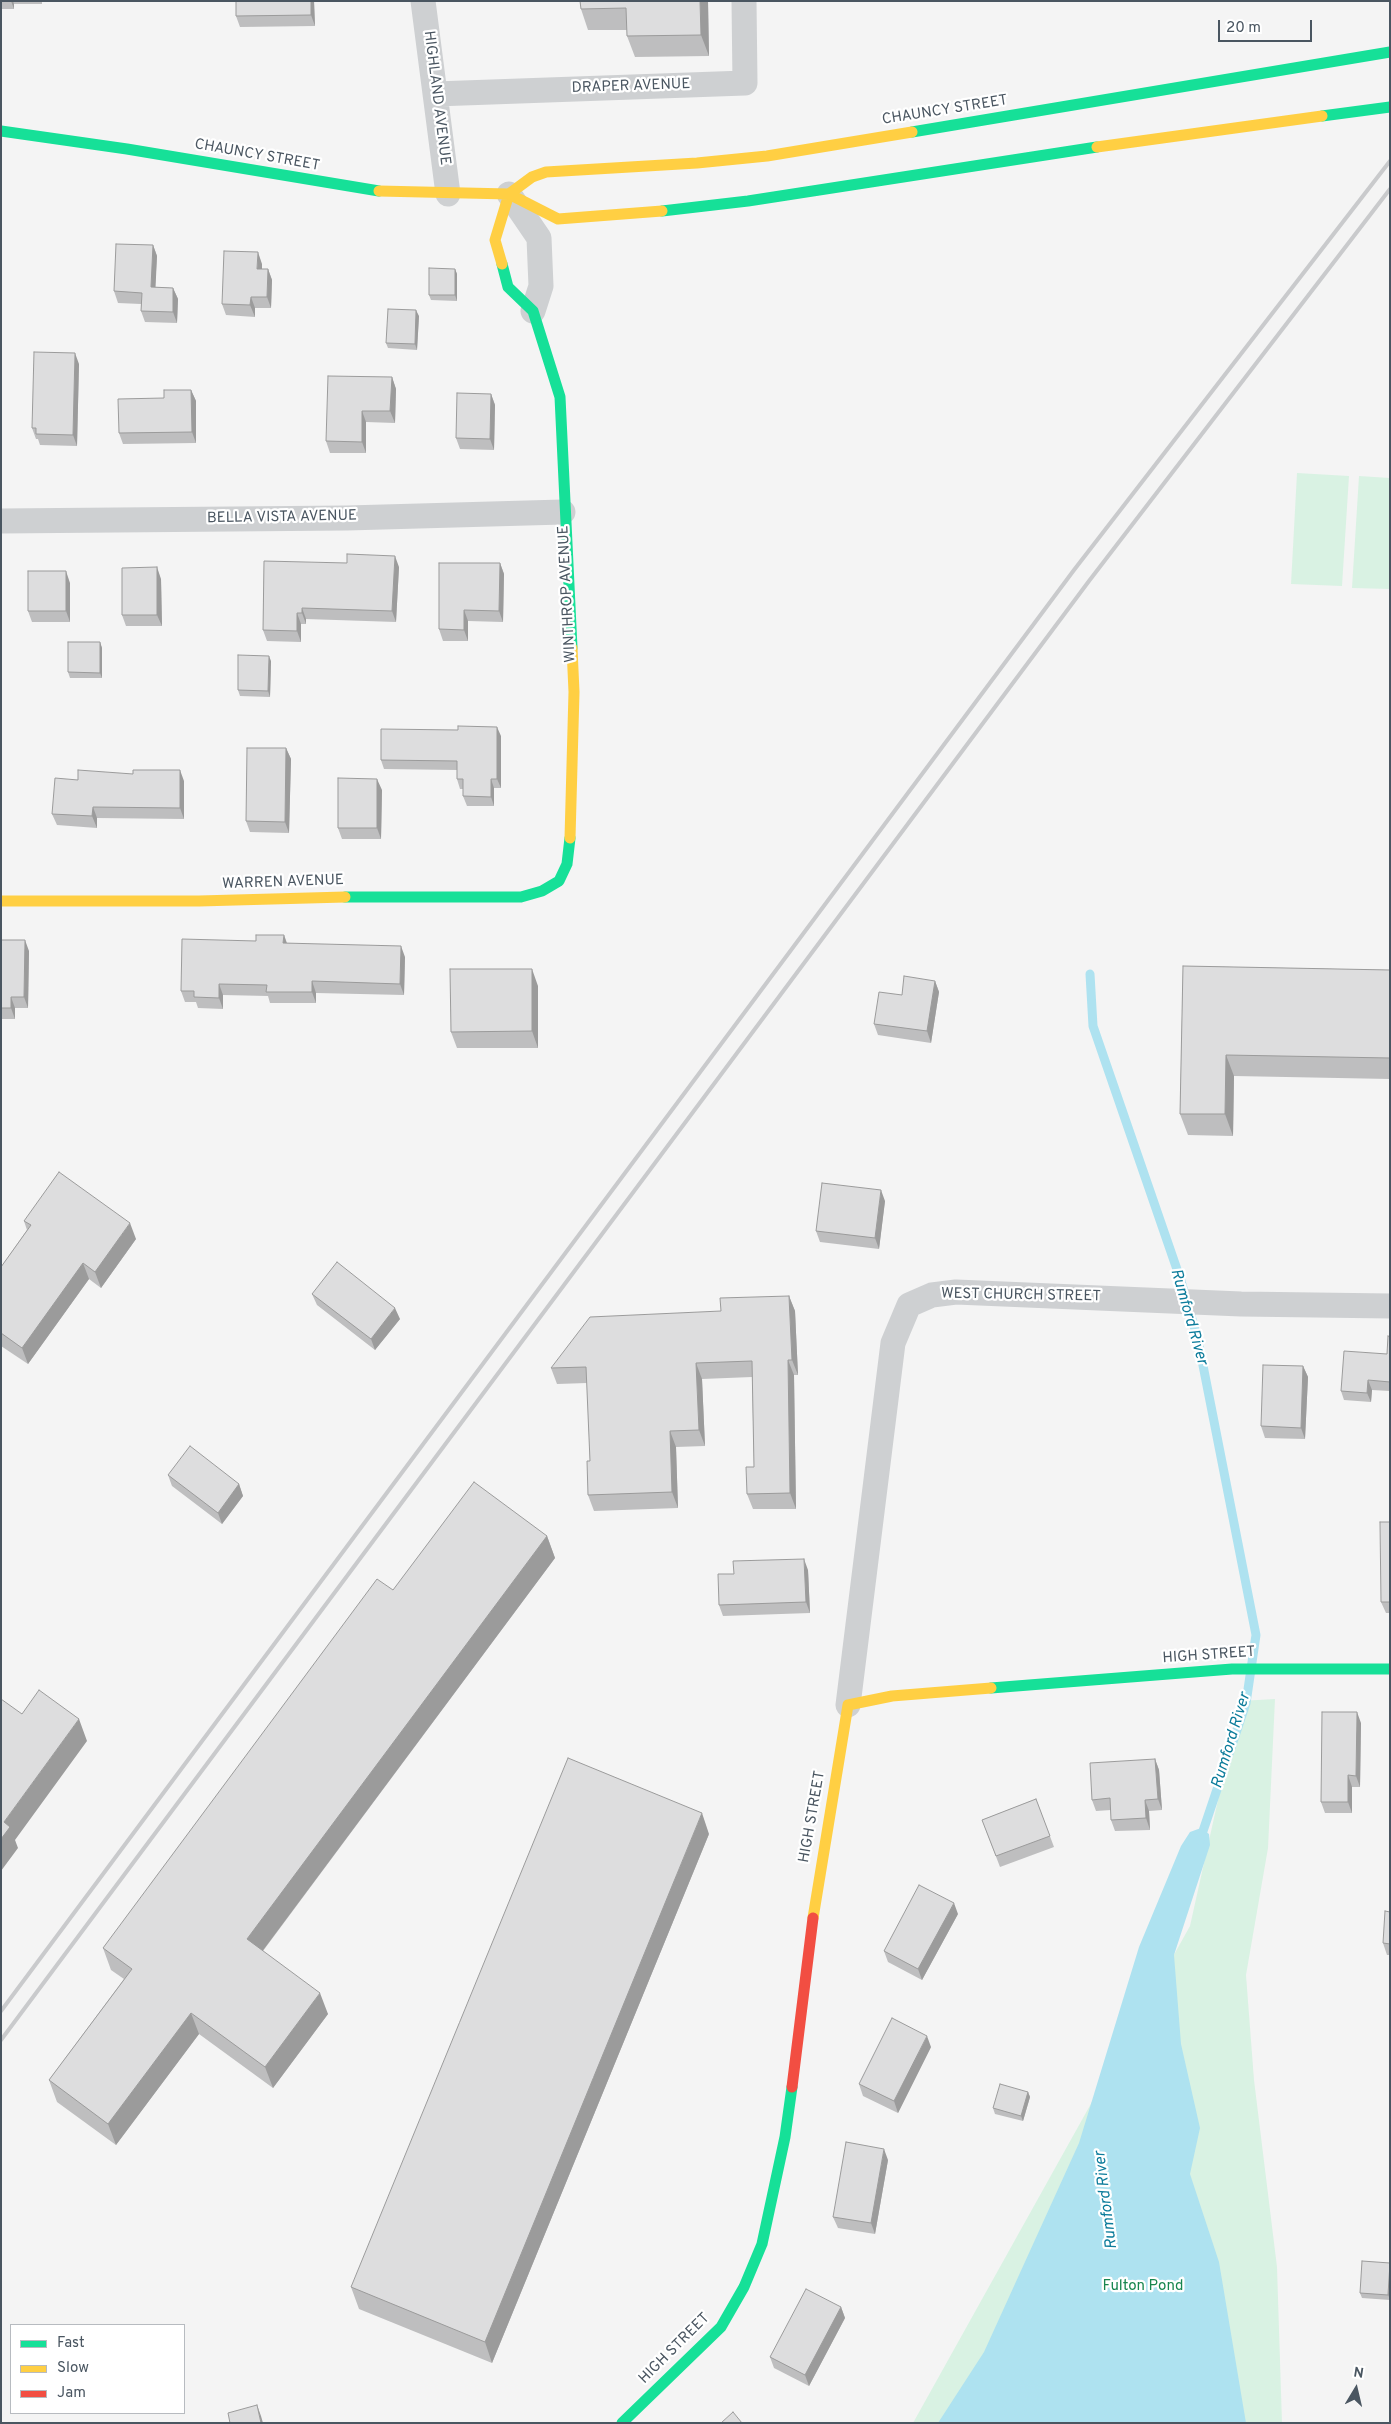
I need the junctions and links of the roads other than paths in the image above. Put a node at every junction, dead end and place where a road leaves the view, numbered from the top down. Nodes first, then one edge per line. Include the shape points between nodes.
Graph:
1 (423, 1) edge
2 (744, 1) edge
3 (1390, 52) edge
4 (435, 94) junction
5 (1390, 107) edge
6 (1, 131) edge
7 (448, 194) junction
8 (509, 194) junction
9 (533, 311) junction
10 (564, 512) junction
11 (1, 521) edge
12 (560, 879) joint
13 (1, 901) edge
14 (1390, 1306) edge
15 (1390, 1669) edge
16 (848, 1705) junction
17 (622, 2423) edge

1 - 4 street, HIGHLAND AVENUE
2 - 4 street, DRAPER AVENUE via 745,84
3 - 8 street, CHAUNCY STREET via 766,156 546,172 532,177
4 - 7 street, HIGHLAND AVENUE
5 - 8 street, CHAUNCY STREET via 1126,142 682,210 558,219
6 - 7 street, CHAUNCY STREET via 367,190
7 - 8 street, CHAUNCY STREET
8 - 9 street via 539,238 541,286
8 - 9 street, WINTHROP AVENUE via 495,240 508,287
9 - 10 street, WINTHROP AVENUE via 560,397
10 - 11 street, BELLA VISTA AVENUE via 347,518
10 - 12 street, WINTHROP AVENUE via 574,692 572,819 567,864
12 - 13 street, WARREN AVENUE via 542,891 520,898 366,896 199,901
14 - 16 street, WEST CHURCH STREET via 1241,1304 956,1292 932,1295 909,1305 893,1343
15 - 16 street, HIGH STREET via 1232,1668 892,1696
16 - 17 street, HIGH STREET via 820,1867 785,2137 762,2244 744,2287 721,2326

